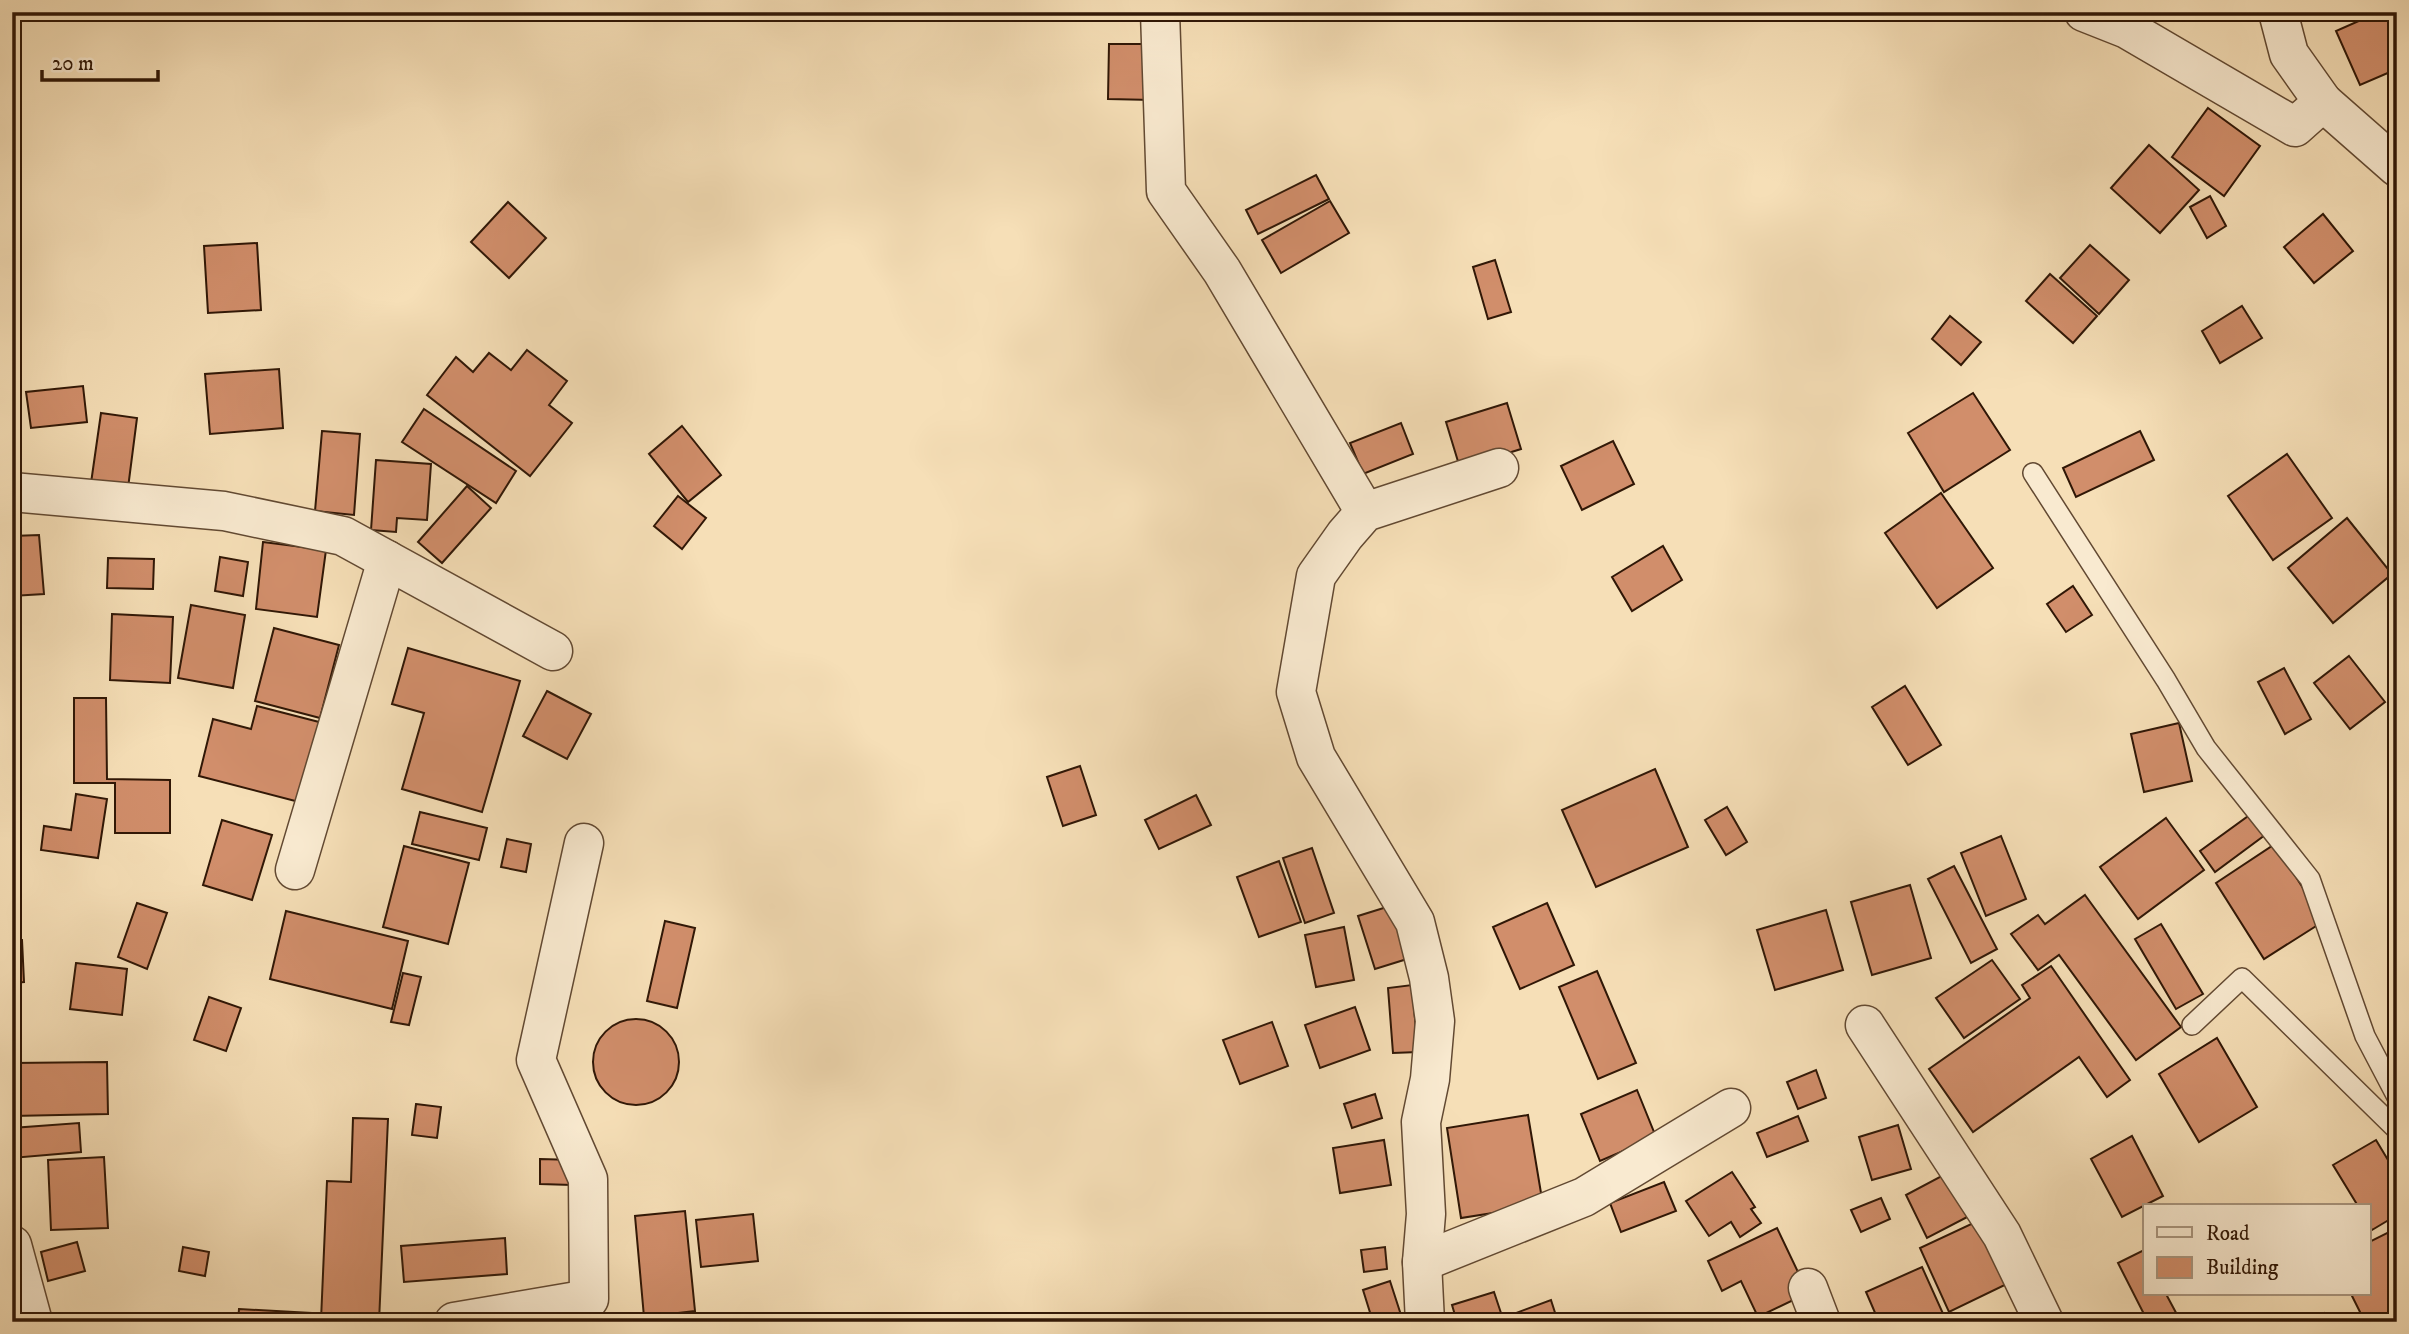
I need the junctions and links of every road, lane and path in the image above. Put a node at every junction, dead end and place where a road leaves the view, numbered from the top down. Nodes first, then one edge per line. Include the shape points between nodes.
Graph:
1 (1160, 12) edge
2 (2084, 12) edge
3 (2278, 12) edge
4 (2323, 102) junction
5 (2397, 167) edge
6 (1499, 468) dead end
7 (2033, 473) dead end
8 (12, 492) edge
9 (1365, 512) junction
10 (387, 560) junction
11 (553, 651) dead end
12 (584, 843) dead end
13 (295, 870) dead end
14 (1865, 1025) dead end
15 (2192, 1025) dead end
16 (2397, 1097) edge
17 (1731, 1108) dead end
18 (2397, 1130) edge
19 (12, 1245) edge
20 (1422, 1262) junction
21 (33, 1322) edge
22 (454, 1322) edge
23 (1425, 1322) edge
24 (2044, 1322) edge

1 - 9 street via 1166,191 1222,271
2 - 4 street via 2127,29 2295,127
3 - 4 street via 2289,54
4 - 5 street
6 - 9 street
7 - 16 lane via 2206,748 2310,878 2365,1036
8 - 10 street via 224,511 343,536
9 - 20 street via 1316,576 1296,692 1316,757 1415,922 1429,978 1435,1021 1421,1122 1426,1214
10 - 11 street
10 - 13 street
12 - 22 street via 536,1060 588,1179 589,1299
14 - 24 street via 2002,1235
15 - 18 lane via 2242,978
17 - 20 street via 1584,1196
19 - 21 street
20 - 23 street

